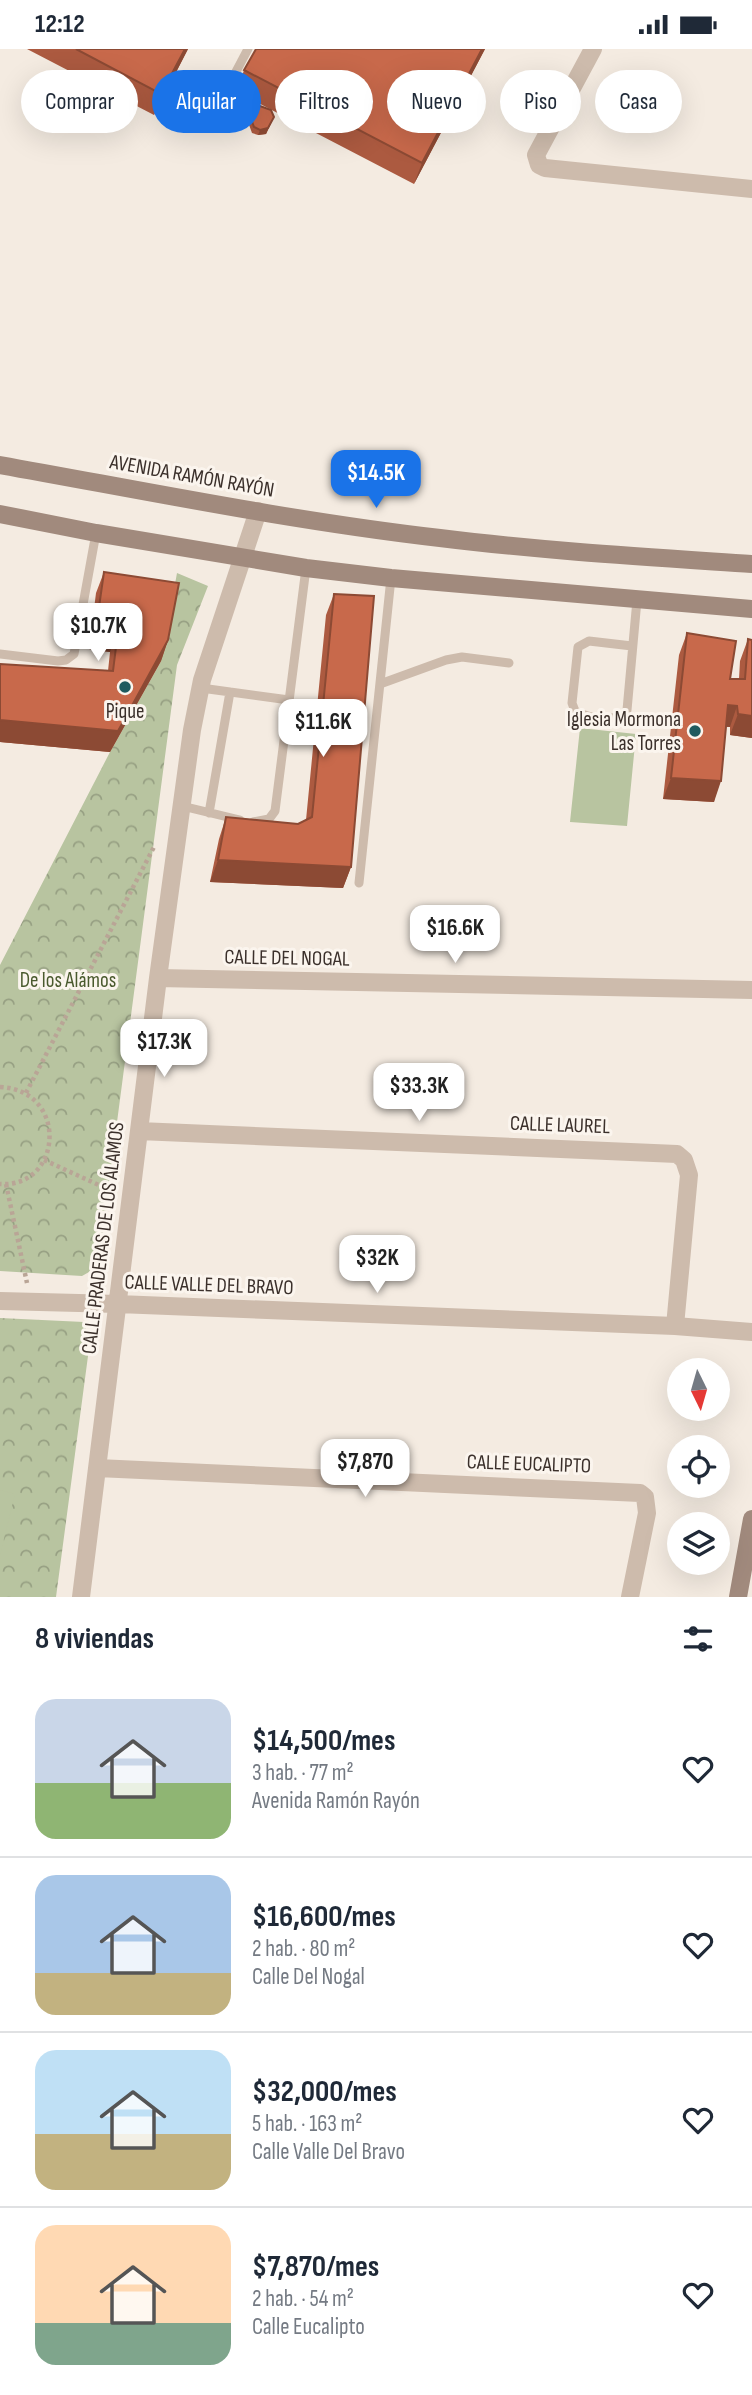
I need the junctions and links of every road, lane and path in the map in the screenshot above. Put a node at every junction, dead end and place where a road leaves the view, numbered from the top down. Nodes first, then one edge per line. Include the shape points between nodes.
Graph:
1 (248, 49) edge
2 (593, 49) edge
3 (237, 70) edge
4 (752, 189) edge
5 (0, 465) edge
6 (258, 511) junction
7 (0, 514) edge
8 (96, 533) junction
9 (242, 558) junction
10 (752, 564) edge
11 (306, 568) junction
12 (391, 578) junction
13 (637, 600) junction
14 (752, 609) edge
15 (632, 646) junction
16 (0, 654) edge
17 (509, 663) dead end
18 (380, 684) junction
19 (201, 688) junction
20 (230, 691) junction
21 (289, 700) junction
22 (182, 806) junction
23 (209, 813) junction
24 (160, 837) dead end
25 (359, 883) dead end
26 (158, 978) junction
27 (752, 990) edge
28 (0, 1087) edge
29 (26, 1093) junction
30 (139, 1131) junction
31 (44, 1160) junction
32 (3, 1184) edge
33 (130, 1199) junction
34 (0, 1301) edge
35 (31, 1302) junction
36 (117, 1304) junction
37 (675, 1326) junction
38 (752, 1332) edge
39 (97, 1468) junction
40 (752, 1518) edge
41 (82, 1597) edge
42 (630, 1597) edge
43 (738, 1597) edge

1 - 3 lane
2 - 4 street via 537,155 539,165
5 - 6 main road, AVENIDA RAMÓN RAYÓN
6 - 9 street, CALLE PRADERAS DE LOS ÁLAMOS
6 - 10 main road, AVENIDA RAMÓN RAYÓN via 439,538
7 - 8 main road
8 - 9 main road
8 - 16 lane via 74,654 58,661
9 - 11 main road
9 - 19 street, CALLE PRADERAS DE LOS ÁLAMOS
11 - 12 main road
11 - 21 lane
12 - 13 main road
12 - 18 lane
13 - 14 main road
13 - 15 lane
15 - 15 lane via 589,641 578,647 575,711 611,719 622,716
17 - 18 lane via 462,657
18 - 25 lane
19 - 20 lane
19 - 22 street, CALLE PRADERAS DE LOS ÁLAMOS
20 - 21 lane
20 - 23 lane
21 - 23 lane via 275,811 270,819 259,823
22 - 23 lane
22 - 26 street, CALLE PRADERAS DE LOS ÁLAMOS
24 - 29 path
26 - 27 street, CALLE DEL NOGAL
26 - 30 street, CALLE PRADERAS DE LOS ÁLAMOS
28 - 29 path
29 - 31 path via 47,1116 50,1146
30 - 33 street, CALLE PRADERAS DE LOS ÁLAMOS
30 - 37 street, CALLE LAUREL via 677,1154 689,1175
31 - 32 path via 21,1181
31 - 33 path
32 - 35 path
33 - 36 street, CALLE PRADERAS DE LOS ÁLAMOS
34 - 35 street, CALLE VALLE DEL BRAVO
35 - 36 street, CALLE VALLE DEL BRAVO
36 - 37 street, CALLE VALLE DEL BRAVO
36 - 39 street, CALLE PRADERAS DE LOS ÁLAMOS
37 - 38 street, CALLE VALLE DEL BRAVO
39 - 41 street, CALLE PRADERAS DE LOS ÁLAMOS
39 - 42 street, CALLE EUCALIPTO via 640,1493 647,1513
40 - 43 main road

